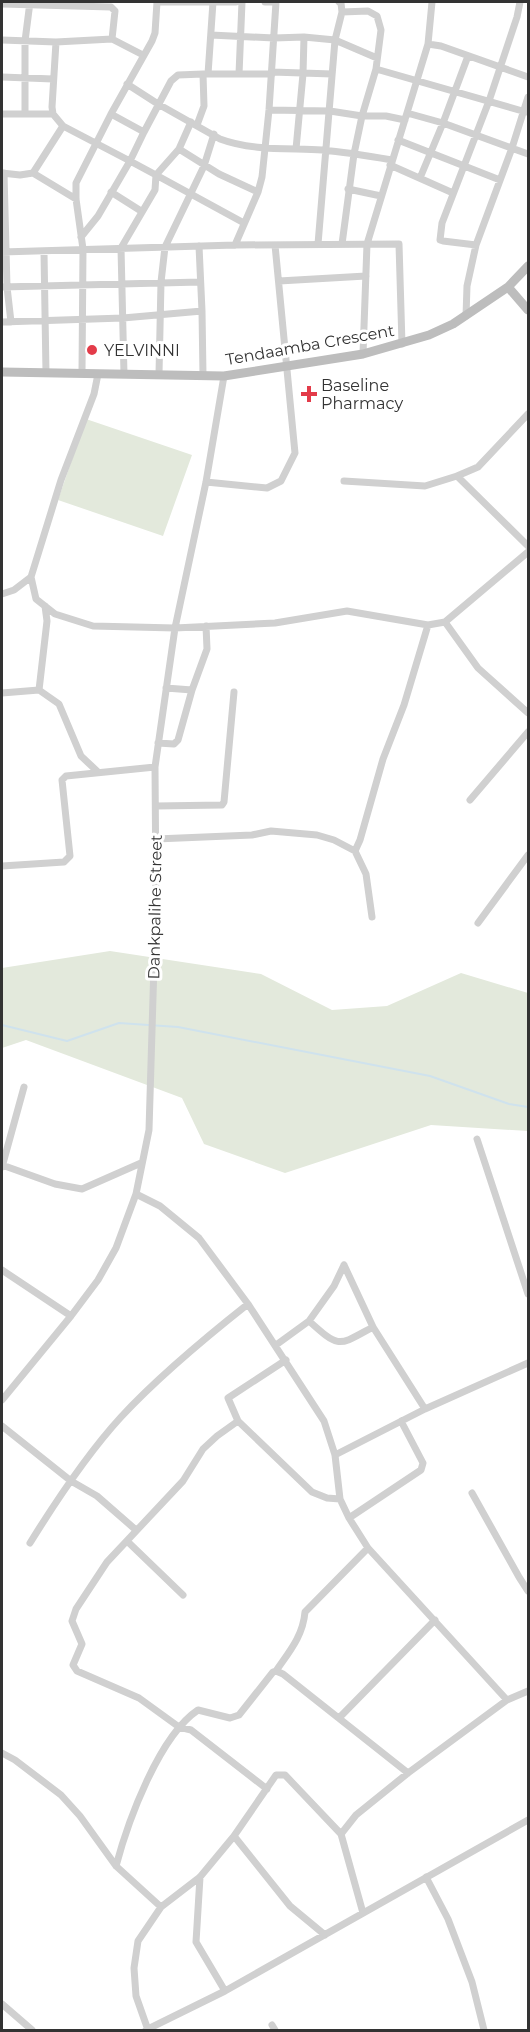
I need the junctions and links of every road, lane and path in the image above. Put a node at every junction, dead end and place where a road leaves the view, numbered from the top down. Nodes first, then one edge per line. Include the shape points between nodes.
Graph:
1 (157, 2) edge
2 (213, 2) edge
3 (236, 2) edge
4 (242, 2) edge
5 (265, 2) edge
6 (339, 2) edge
7 (432, 2) edge
8 (520, 2) edge
9 (30, 3) edge
10 (88, 3) edge
11 (2, 4) edge
12 (342, 12) junction
13 (211, 34) junction
14 (240, 37) junction
15 (304, 37) junction
16 (274, 38) junction
17 (112, 39) junction
18 (2, 40) edge
19 (335, 40) junction
20 (26, 41) junction
21 (56, 42) junction
22 (428, 44) junction
23 (143, 55) junction
24 (468, 56) junction
25 (377, 58) junction
26 (499, 68) junction
27 (376, 69) junction
28 (272, 73) junction
29 (206, 74) junction
30 (239, 74) junction
31 (303, 74) junction
32 (332, 74) junction
33 (2, 77) edge
34 (528, 77) edge
35 (24, 78) junction
36 (53, 79) junction
37 (417, 79) junction
38 (127, 84) junction
39 (455, 91) junction
40 (528, 97) edge
41 (489, 101) junction
42 (158, 104) junction
43 (300, 109) junction
44 (269, 110) junction
45 (330, 111) junction
46 (526, 112) edge
47 (2, 114) edge
48 (26, 114) junction
49 (53, 114) junction
50 (111, 114) junction
51 (362, 116) junction
52 (406, 116) junction
53 (443, 123) junction
54 (194, 124) junction
55 (63, 126) junction
56 (144, 132) junction
57 (214, 134) junction
58 (476, 136) junction
59 (398, 140) junction
60 (96, 142) junction
61 (266, 148) junction
62 (513, 148) junction
63 (178, 149) junction
64 (296, 149) junction
65 (326, 151) junction
66 (430, 152) junction
67 (354, 154) junction
68 (528, 154) edge
69 (130, 161) junction
70 (391, 163) junction
71 (465, 165) junction
72 (204, 166) junction
73 (3, 173) edge
74 (33, 173) junction
75 (156, 175) junction
76 (420, 178) junction
77 (500, 180) junction
78 (348, 189) junction
79 (111, 192) junction
80 (258, 192) junction
81 (453, 193) junction
82 (190, 194) junction
83 (381, 196) junction
84 (76, 199) junction
85 (2, 207) edge
86 (141, 211) junction
87 (244, 223) junction
88 (81, 237) junction
89 (318, 244) junction
90 (342, 244) junction
91 (367, 244) junction
92 (235, 245) junction
93 (275, 245) junction
94 (476, 245) junction
95 (199, 246) junction
96 (165, 247) junction
97 (121, 248) junction
98 (83, 249) junction
99 (3, 252) edge
100 (44, 252) junction
101 (528, 266) edge
102 (366, 276) junction
103 (279, 281) junction
104 (161, 282) junction
105 (200, 282) junction
106 (122, 283) junction
107 (83, 284) junction
108 (44, 285) junction
109 (4, 287) edge
110 (508, 287) junction
111 (528, 310) edge
112 (202, 311) junction
113 (161, 314) junction
114 (466, 316) junction
115 (123, 318) junction
116 (82, 320) junction
117 (46, 321) junction
118 (2, 322) edge
119 (10, 322) junction
120 (402, 344) junction
121 (363, 354) junction
122 (287, 366) junction
123 (2, 372) edge
124 (46, 373) junction
125 (82, 373) junction
126 (98, 374) junction
127 (159, 374) junction
128 (124, 375) junction
129 (203, 375) junction
130 (224, 376) junction
131 (528, 414) edge
132 (457, 476) junction
133 (344, 481) dead end
134 (206, 482) junction
135 (528, 546) edge
136 (528, 552) edge
137 (31, 577) junction
138 (2, 594) edge
139 (45, 606) junction
140 (446, 622) junction
141 (428, 625) junction
142 (206, 626) junction
143 (175, 628) junction
144 (166, 688) junction
145 (39, 690) junction
146 (192, 690) junction
147 (234, 692) dead end
148 (2, 693) edge
149 (528, 713) edge
150 (528, 732) edge
151 (158, 743) junction
152 (155, 767) junction
153 (98, 772) junction
154 (470, 800) dead end
155 (156, 806) junction
156 (156, 839) junction
157 (355, 850) junction
158 (528, 855) edge
159 (2, 866) edge
160 (372, 917) dead end
161 (478, 923) dead end
162 (24, 1087) dead end
163 (477, 1139) dead end
164 (141, 1163) junction
165 (2, 1166) edge
166 (136, 1194) junction
167 (2, 1270) edge
168 (528, 1294) edge
169 (248, 1304) junction
170 (71, 1316) junction
171 (309, 1321) junction
172 (373, 1327) junction
173 (276, 1345) junction
174 (286, 1360) junction
175 (528, 1362) edge
176 (2, 1398) edge
177 (425, 1408) junction
178 (238, 1420) junction
179 (402, 1421) junction
180 (2, 1426) edge
181 (335, 1455) junction
182 (71, 1481) junction
183 (472, 1493) dead end
184 (340, 1499) junction
185 (349, 1518) junction
186 (136, 1530) junction
187 (127, 1541) junction
188 (30, 1543) dead end
189 (368, 1548) junction
190 (528, 1591) edge
191 (183, 1595) dead end
192 (435, 1620) junction
193 (276, 1671) junction
194 (528, 1691) edge
195 (507, 1700) junction
196 (339, 1718) junction
197 (179, 1727) junction
198 (2, 1753) edge
199 (408, 1773) junction
200 (267, 1789) junction
201 (528, 1820) edge
202 (341, 1834) junction
203 (234, 1836) junction
204 (116, 1866) junction
205 (200, 1877) junction
206 (426, 1877) junction
207 (161, 1907) junction
208 (363, 1913) junction
209 (325, 1935) junction
210 (225, 1991) junction
211 (2, 2004) edge
212 (147, 2030) edge
213 (32, 2031) edge
214 (484, 2031) edge

1 - 2 street
1 - 23 street via 155,33
2 - 3 street
2 - 13 street
4 - 14 street
5 - 16 street via 276,2
6 - 12 street
7 - 22 street
8 - 26 street
9 - 10 street
9 - 11 street
9 - 20 street
10 - 17 street via 116,10
12 - 19 street
12 - 25 street via 368,10 376,16 381,30
13 - 14 street
13 - 29 street
14 - 16 street
14 - 30 street
15 - 16 street
15 - 19 street
15 - 31 street
16 - 28 street
17 - 21 street
17 - 23 street
18 - 20 street
19 - 25 street
19 - 32 street
20 - 21 street
20 - 35 street
21 - 36 street
22 - 24 street
22 - 37 street
23 - 38 street
24 - 26 street
24 - 39 street
25 - 27 street
26 - 34 street
26 - 41 street
27 - 37 street
27 - 51 street
28 - 30 street
28 - 31 street
28 - 44 street
29 - 30 street
29 - 42 street via 176,76
29 - 54 street via 204,106
31 - 32 street
31 - 43 street
32 - 45 street
33 - 35 street
35 - 36 street
35 - 48 street
36 - 49 street
37 - 39 street
37 - 52 street
38 - 42 street
38 - 50 street
39 - 41 street
39 - 53 street
40 - 46 street
41 - 46 street
41 - 58 street
42 - 54 street
42 - 56 street
43 - 44 street
43 - 45 street
43 - 64 street
44 - 61 street
45 - 51 street
45 - 65 street
46 - 62 street
47 - 48 street
48 - 49 street
49 - 55 street
50 - 56 street
50 - 60 street
51 - 52 street
51 - 67 street
52 - 53 street
52 - 59 street
53 - 58 street
53 - 66 street
54 - 57 street
54 - 63 street
55 - 60 street
55 - 74 street
56 - 69 street
57 - 61 street via 230,142
57 - 72 street
58 - 62 street
58 - 71 street
59 - 66 street
59 - 70 street
60 - 69 street
60 - 84 street via 76,183
61 - 64 street
61 - 80 street
62 - 68 street
62 - 77 street
63 - 72 street
63 - 75 street
64 - 65 street
65 - 67 street
65 - 89 street
66 - 71 street
66 - 76 street
67 - 70 street
67 - 78 street
69 - 75 street
69 - 79 street
70 - 76 street
70 - 83 street
71 - 77 street
71 - 81 street
72 - 80 street
72 - 82 street
73 - 74 street
73 - 85 street
74 - 84 street
75 - 82 street
75 - 86 street via 155,190
76 - 81 street
77 - 94 street
78 - 83 street
78 - 90 street
79 - 86 street
79 - 88 street
80 - 87 street
81 - 94 street via 439,238
82 - 87 street
82 - 96 street
83 - 91 street
84 - 88 street
85 - 99 street
86 - 97 street
87 - 92 street
88 - 98 street
89 - 90 street
89 - 93 street
90 - 91 street
91 - 102 street
91 - 120 street via 399,244
92 - 93 street
92 - 95 street
93 - 103 street
94 - 114 street via 467,286
95 - 96 street
95 - 105 street
96 - 97 street
96 - 104 street
97 - 98 street
97 - 106 street
98 - 100 street
98 - 107 street
99 - 100 street
99 - 109 street
100 - 108 street
101 - 110 street, Tendaamba Crescent
102 - 103 street
102 - 121 street
103 - 122 street
104 - 105 street
104 - 106 street
104 - 113 street
105 - 112 street
106 - 107 street
106 - 115 street
107 - 108 street
107 - 116 street
108 - 109 street
108 - 117 street
109 - 119 street
110 - 111 street
110 - 114 street, Tendaamba Crescent
112 - 113 street
112 - 129 street
113 - 115 street
113 - 127 street
114 - 120 street, Tendaamba Crescent
115 - 116 street
115 - 128 street
116 - 117 street
116 - 125 street
117 - 119 street
117 - 124 street
118 - 119 street
120 - 121 street, Tendaamba Crescent
121 - 122 street, Tendaamba Crescent
122 - 130 street, Tendaamba Crescent
122 - 134 street via 295,453 281,481 267,488
123 - 124 street, Tendaamba Crescent
124 - 125 street, Tendaamba Crescent
125 - 126 street, Tendaamba Crescent
126 - 128 street, Tendaamba Crescent
126 - 137 street
127 - 128 street, Tendaamba Crescent
127 - 129 street, Tendaamba Crescent
129 - 130 street, Tendaamba Crescent
130 - 134 street, Dankpalihe Street
131 - 132 street via 478,467
132 - 133 street via 424,486
132 - 135 street
134 - 143 street, Dankpalihe Street
136 - 140 street
137 - 138 street
137 - 139 street via 36,599
139 - 143 street via 55,614 93,626
139 - 145 street via 47,621
140 - 141 street
140 - 149 street via 478,669
141 - 142 street via 347,611 274,624
141 - 157 street
142 - 143 street
142 - 146 street via 207,649
143 - 144 street, Dankpalihe Street
144 - 146 street
144 - 151 street, Dankpalihe Street
145 - 148 street
145 - 153 street via 59,704 81,756
146 - 151 street via 178,740 174,744
147 - 155 street via 222,805
150 - 154 street
151 - 152 street, Dankpalihe Street
152 - 153 street
152 - 155 street, Dankpalihe Street
153 - 159 street via 66,776 62,780 70,856 64,862
155 - 156 street, Dankpalihe Street
156 - 157 street via 271,831 317,835
156 - 164 street, Dankpalihe Street via 149,1130
157 - 160 street via 366,874
158 - 161 street
162 - 165 street
163 - 168 street
164 - 165 street via 82,1189
164 - 166 street, Dankpalihe Street
166 - 169 street via 160,1206 199,1238
166 - 170 street, Dankpalihe Street via 116,1248
167 - 170 street
169 - 173 street
169 - 182 street via 197,1345 121,1417
170 - 176 street, Dankpalihe Street
171 - 172 street via 338,1343
171 - 172 street via 344,1264
171 - 173 street
172 - 177 street
173 - 174 street
174 - 178 street via 228,1398
174 - 181 street via 324,1422
175 - 177 street
177 - 179 street
178 - 184 street via 312,1492
178 - 186 street via 203,1449 183,1481
179 - 181 street
179 - 185 street via 423,1463 421,1470
180 - 182 street
181 - 184 street
182 - 186 street via 97,1496
182 - 188 street
183 - 190 street
184 - 185 street
185 - 189 street
186 - 187 street
187 - 191 street
187 - 197 street via 107,1562 76,1609 72,1621 82,1644 74,1668 139,1698
189 - 192 street
189 - 193 street via 305,1612 304,1626
192 - 195 street
192 - 196 street
193 - 196 street
193 - 197 street via 239,1716 230,1718 198,1710
194 - 195 street
195 - 199 street
196 - 199 street
197 - 200 street via 191,1730
197 - 204 street via 155,1764
198 - 204 street via 61,1796
199 - 202 street via 357,1815
200 - 202 street via 276,1775 285,1775
200 - 203 street
201 - 206 street
202 - 208 street
203 - 205 street
203 - 209 street via 290,1906
204 - 207 street
205 - 207 street
205 - 210 street via 196,1942
206 - 208 street
206 - 214 street via 448,1919 472,1982
207 - 212 street via 138,1941 134,1968 136,1996
208 - 209 street
209 - 210 street
210 - 212 street
211 - 213 street

